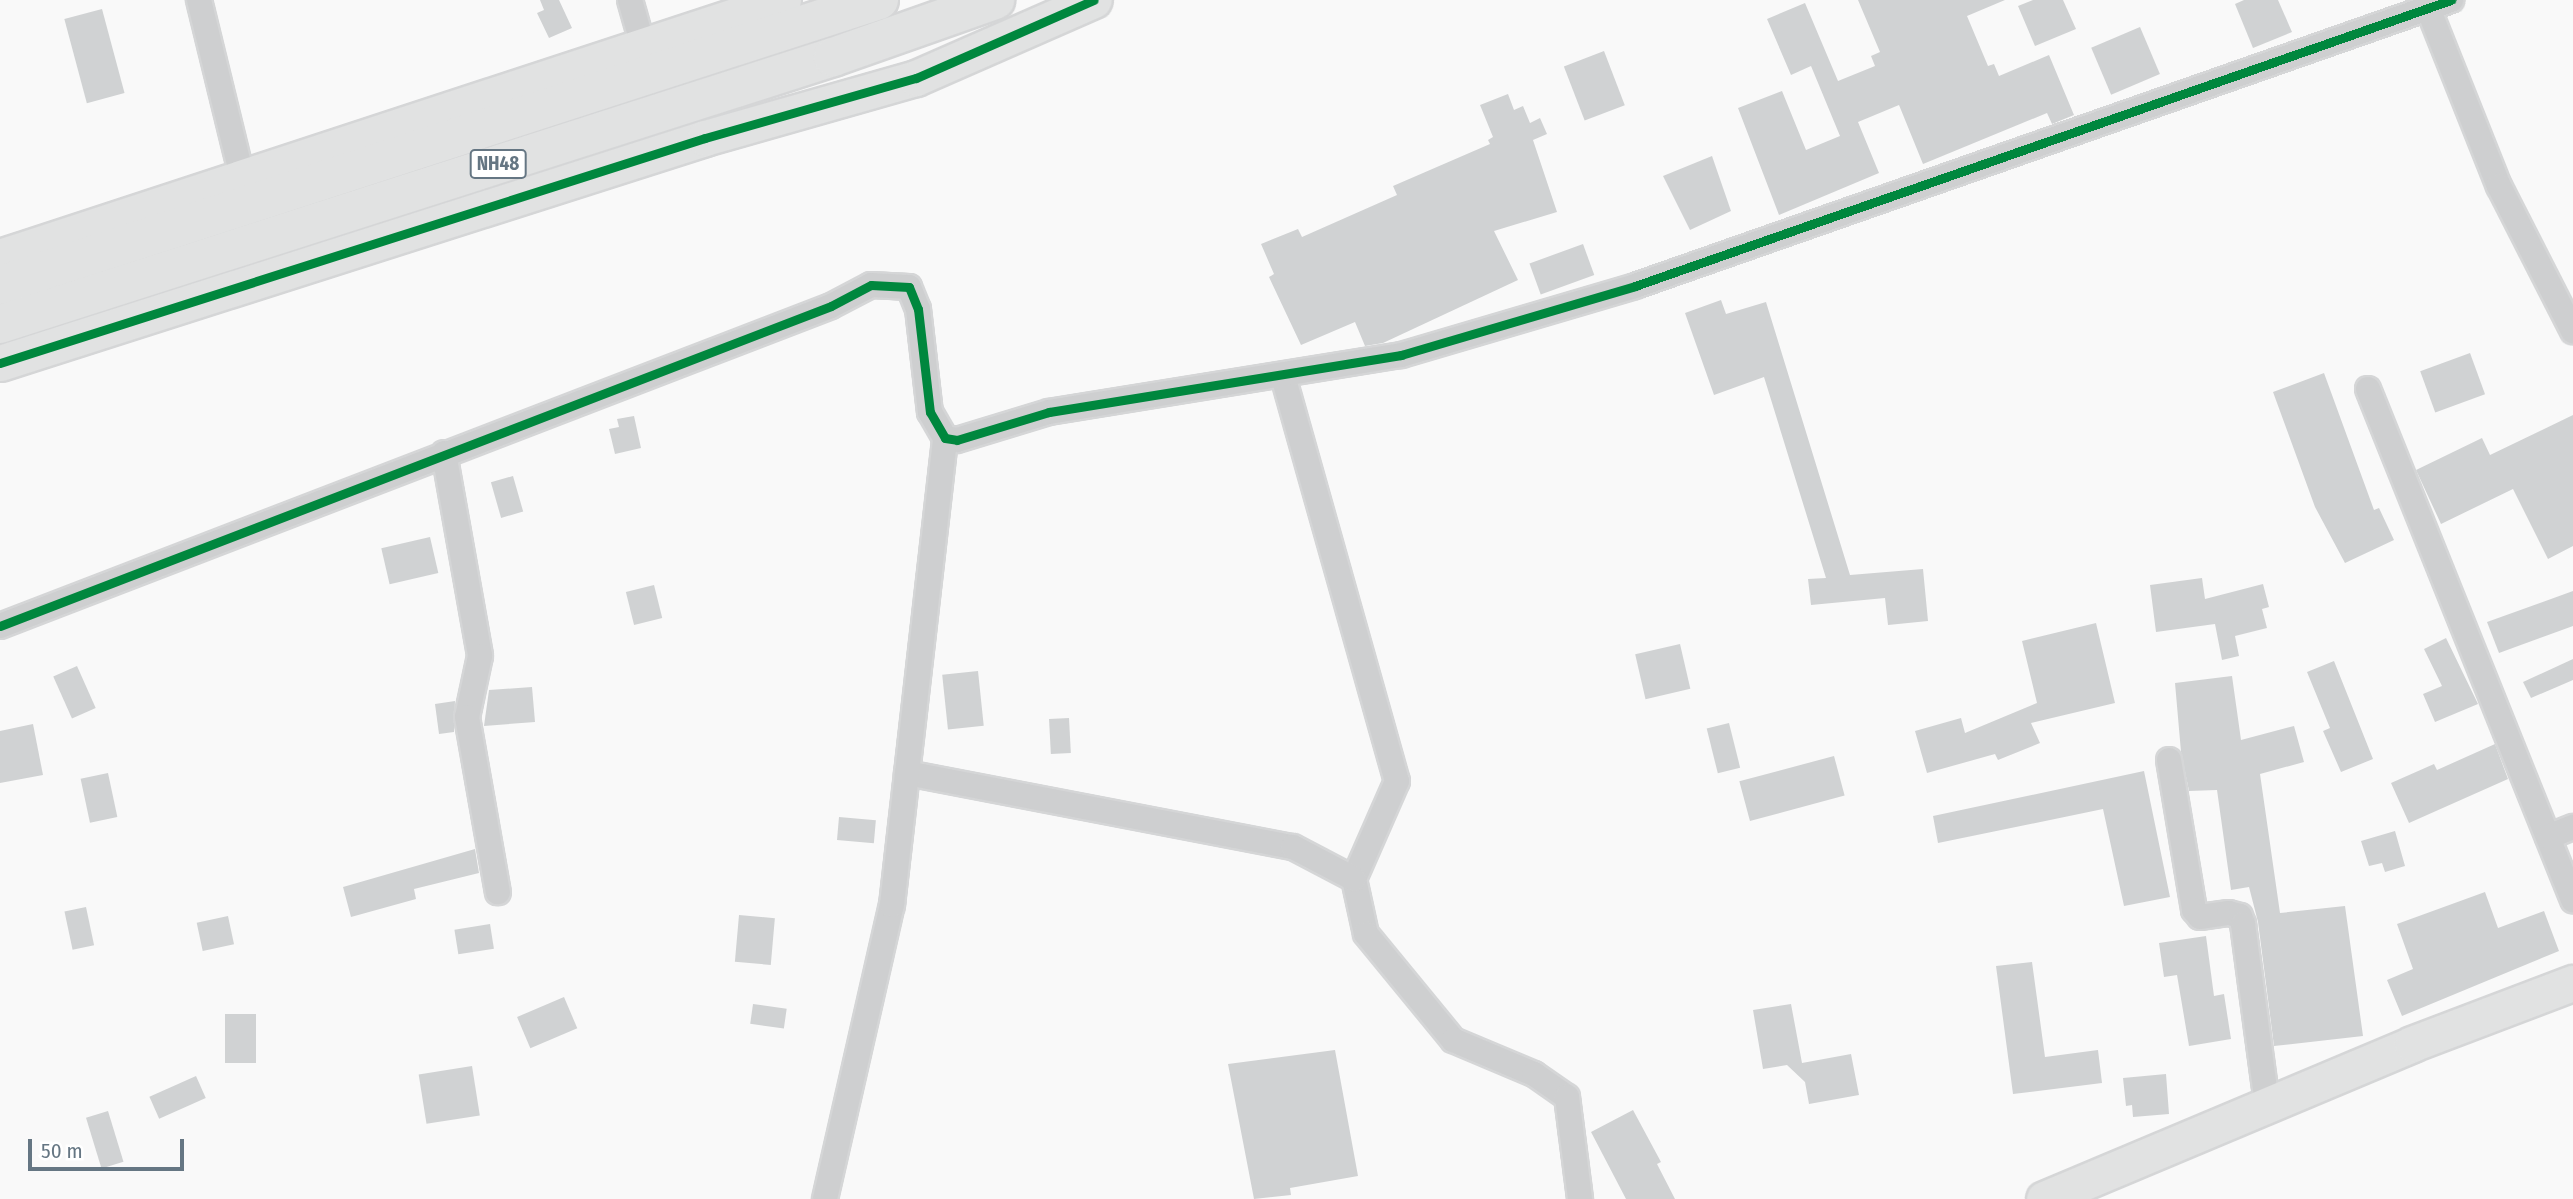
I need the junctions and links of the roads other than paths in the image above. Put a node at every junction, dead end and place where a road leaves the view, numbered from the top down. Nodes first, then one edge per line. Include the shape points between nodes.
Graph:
1 (199, 0) edge
2 (630, 0) edge
3 (783, 0) edge
4 (879, 0) edge
5 (995, 0) edge
6 (1094, 0) edge
7 (2439, 4) edge
8 (643, 46) junction
9 (242, 177) junction
10 (0, 257) edge
11 (0, 285) edge
12 (0, 324) edge
13 (2573, 331) edge
14 (0, 363) edge
15 (1283, 376) junction
16 (2368, 389) dead end
17 (945, 438) junction
18 (444, 453) junction
19 (0, 626) edge
20 (2169, 760) dead end
21 (907, 773) junction
22 (2573, 827) edge
23 (2549, 837) junction
24 (1354, 879) junction
25 (498, 892) dead end
26 (2573, 900) edge
27 (2573, 983) edge
28 (2267, 1105) junction
29 (825, 1199) edge
30 (1580, 1199) edge
31 (2043, 1199) edge

1 - 9 street
2 - 8 street
3 - 8 street
4 - 11 highway, NH48
5 - 12 highway, NH48 via 833,57
6 - 14 street via 916,78 705,138
7 - 13 street via 2499,186
7 - 15 street via 1634,286 1401,355
8 - 9 street
9 - 10 street
15 - 17 street via 1049,412 957,440
15 - 24 street via 1396,781
16 - 23 street
17 - 18 street via 930,412 918,309 909,287 871,285 831,306
17 - 21 street
18 - 19 street
18 - 25 street via 480,656 467,717
20 - 28 street via 2194,910 2200,917 2230,913 2240,916 2243,924
21 - 24 street via 1293,848
21 - 29 street via 892,905
22 - 23 street
23 - 26 street
24 - 30 street via 1366,934 1453,1040 1534,1074 1567,1097
27 - 28 street
28 - 31 street

